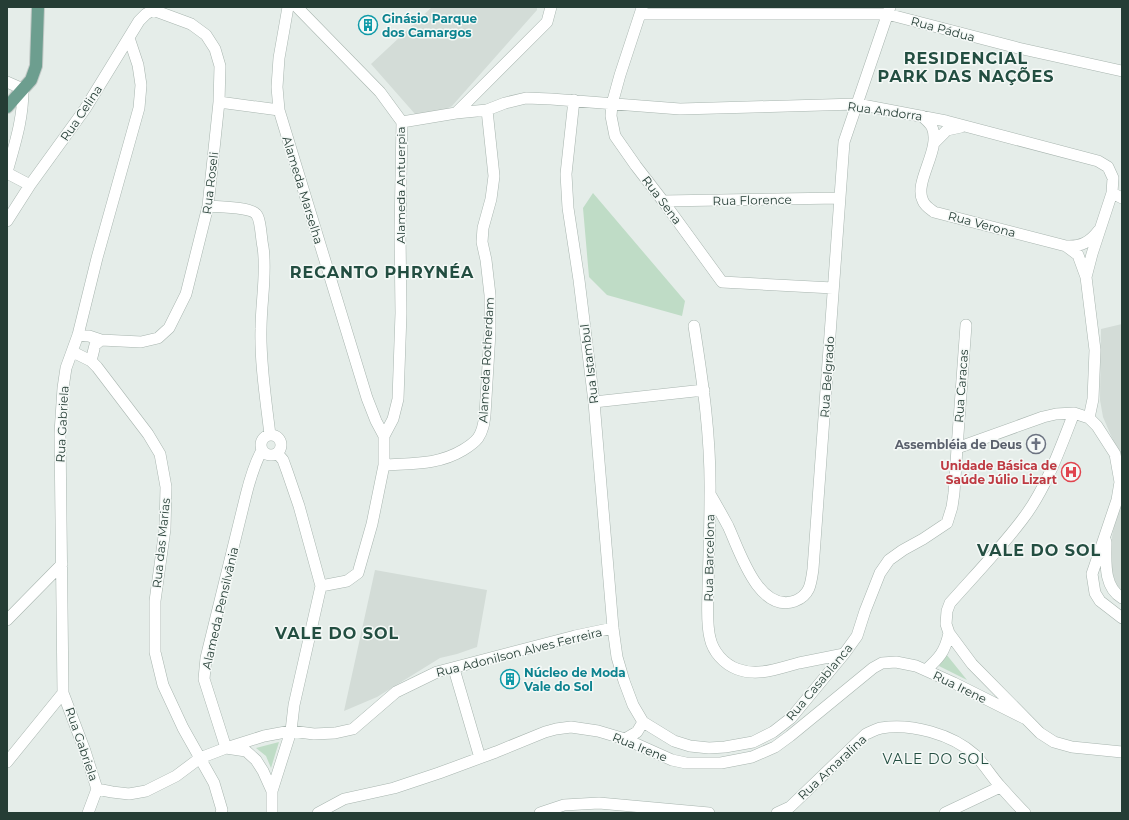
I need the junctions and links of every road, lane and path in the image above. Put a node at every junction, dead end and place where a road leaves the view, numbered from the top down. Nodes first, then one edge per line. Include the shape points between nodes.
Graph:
1 (38, 7) edge
2 (288, 7) edge
3 (297, 7) edge
4 (551, 7) edge
5 (641, 10) edge
6 (889, 10) edge
7 (129, 38) junction
8 (1122, 71) edge
9 (7, 82) edge
10 (23, 89) junction
11 (574, 100) junction
12 (219, 102) junction
13 (612, 104) junction
14 (857, 104) junction
15 (7, 107) edge
16 (278, 110) junction
17 (487, 110) junction
18 (456, 113) junction
19 (922, 116) junction
20 (402, 122) junction
21 (964, 126) junction
22 (7, 136) edge
23 (934, 144) junction
24 (14, 146) junction
25 (7, 173) edge
26 (30, 185) junction
27 (1117, 196) edge
28 (840, 198) junction
29 (663, 201) junction
30 (208, 206) junction
31 (7, 221) edge
32 (1102, 226) junction
33 (1066, 246) junction
34 (1086, 277) junction
35 (833, 288) junction
36 (966, 325) dead end
37 (694, 326) dead end
38 (78, 335) junction
39 (101, 340) junction
40 (73, 352) junction
41 (91, 361) junction
42 (704, 390) junction
43 (594, 402) junction
44 (1074, 413) junction
45 (1089, 418) junction
46 (270, 435) junction
47 (384, 436) junction
48 (957, 448) junction
49 (262, 450) junction
50 (277, 453) junction
51 (384, 465) junction
52 (710, 494) junction
53 (1105, 533) junction
54 (62, 564) junction
55 (321, 586) junction
56 (1122, 598) edge
57 (1120, 615) edge
58 (7, 620) edge
59 (613, 628) junction
60 (949, 634) junction
61 (844, 654) junction
62 (454, 669) junction
63 (926, 670) junction
64 (64, 693) junction
65 (791, 718) junction
66 (1024, 718) junction
67 (643, 722) junction
68 (801, 728) junction
69 (291, 730) junction
70 (625, 739) junction
71 (226, 748) junction
72 (1122, 752) edge
73 (200, 758) junction
74 (480, 758) junction
75 (7, 762) edge
76 (1000, 787) junction
77 (97, 789) junction
78 (272, 791) junction
79 (344, 799) junction
80 (88, 813) edge
81 (222, 813) edge
82 (272, 813) edge
83 (318, 813) edge
84 (327, 813) edge
85 (540, 813) edge
86 (709, 813) edge
87 (778, 813) edge
88 (945, 813) edge
89 (1025, 813) edge

1 - 10 main road via 36,66 31,80
2 - 16 street, Alameda Marselha via 278,58
3 - 20 street, Alameda Antuerpia via 380,92
4 - 18 street via 547,22
5 - 6 street, Rua Pádua
5 - 13 street, Rua Sena
6 - 8 street, Rua Pádua via 1018,48
6 - 14 street, Rua Belgrado
7 - 12 street, Rua Roseli via 140,21 153,10 191,24 206,35 215,49 220,66
7 - 26 street, Rua Celina via 86,109
7 - 38 street, Rua Gabriela via 138,65 141,85 139,108
9 - 10 street
10 - 15 main road
10 - 24 street via 20,125
11 - 13 street, Rua Andorra
11 - 17 street, Rua Andorra via 526,98
11 - 43 street, Rua Istambul via 566,174 568,208
12 - 16 street
12 - 30 street, Rua Roseli
13 - 14 street, Rua Andorra via 680,109
13 - 29 street, Rua Sena via 611,116 615,136
14 - 19 street, Rua Andorra
14 - 28 street, Rua Belgrado via 844,142
16 - 47 street, Alameda Marselha via 367,398
17 - 18 street, Rua Andorra
17 - 51 street, Alameda Rotherdam via 494,176 482,235 490,295 483,428 478,439 446,459
18 - 20 street, Rua Andorra
19 - 21 street, Rua Andorra
19 - 23 street via 931,126
20 - 47 street, Alameda Antuerpia via 398,399 393,419
21 - 23 street via 947,130
21 - 27 street, Rua Andorra via 1098,161 1108,167
22 - 24 street
23 - 33 street, Rua Verona via 921,193 926,206 934,212
24 - 25 street
25 - 26 street
26 - 31 street, Rua Celina
27 - 32 street, Rua Andorra
28 - 29 street, Rua Florence
28 - 35 street, Rua Belgrado
29 - 35 street, Rua Sena via 722,282
30 - 39 street, Rua Roseli via 186,294 170,328 158,338 141,342
30 - 46 street via 252,211 258,221 264,255 262,363
32 - 33 street via 1090,240 1079,246
32 - 34 street, Rua Andorra
33 - 34 street via 1078,255
34 - 45 street, Rua Andorra via 1095,350 1093,399
35 - 52 street, Rua Belgrado via 813,569 810,587 802,598 791,602 779,602 760,589
36 - 48 street, Rua Caracas
37 - 42 street, Rua Barcelona
38 - 39 street, Rua Roseli
38 - 40 street, Rua Gabriela
39 - 41 street via 95,345
40 - 41 street, Rua das Marias
40 - 54 street, Rua Gabriela via 66,368 60,433
41 - 73 street, Rua das Marias via 148,434 160,454 166,487 165,529 155,601 155,652 163,685
42 - 43 street
42 - 52 street, Rua Barcelona
43 - 59 street, Rua Istambul
44 - 45 street
44 - 48 street via 1043,417
44 - 60 street via 1044,484 1029,510 950,603 946,611
45 - 53 street via 1115,454 1120,482
46 - 49 street via 262,440
46 - 50 street via 277,437 280,442
47 - 51 street, Alameda Antuerpia
48 - 61 street, Rua Casablanca via 954,493 947,523 889,560 880,573 857,636
49 - 50 street via 267,454
49 - 71 street, Alameda Pensilvânia via 251,474 206,658 204,679
50 - 55 street via 287,471 299,506
51 - 55 street, Alameda Antuerpia via 372,524 358,573 347,581
52 - 61 street, Rua Barcelona via 707,617 710,638 723,660 750,673 766,672
53 - 56 street via 1107,576 1111,586
53 - 57 street via 1092,574 1092,583 1100,601
54 - 58 street
54 - 64 street, Rua Gabriela
55 - 69 street via 294,705
59 - 62 street, Rua Adonilson Alves Ferreira
59 - 67 street, Rua Casablanca via 624,681
60 - 63 street via 945,650
60 - 66 street via 972,664
61 - 65 street, Rua Casablanca
62 - 69 street, Rua Adonilson Alves Ferreira via 437,672 400,690 353,729 314,734
62 - 74 street
63 - 66 street, Rua Irene
63 - 68 street, Rua Irene via 896,662 882,663 872,668
64 - 75 street
64 - 77 street, Rua Gabriela
65 - 67 street, Rua Casablanca via 754,742 709,748 674,741
65 - 68 street
66 - 72 street via 1054,742 1072,747
67 - 70 street via 637,732
68 - 70 street, Rua Irene via 775,747 752,757 721,763 701,764 672,760
69 - 71 street, Rua Adonilson Alves Ferreira
69 - 78 street
70 - 74 street, Rua Irene via 585,728 571,727 545,732
71 - 73 street, Rua Adonilson Alves Ferreira
71 - 78 street via 246,750 263,771
73 - 77 street, Rua Adonilson Alves Ferreira via 176,776 146,791 129,794
73 - 81 street, Rua das Marias via 214,783
74 - 79 street, Rua Irene via 394,788
76 - 87 street, Rua Amaralina via 975,756 964,746 950,739 922,730 879,728 866,734 790,807
76 - 88 street
76 - 89 street, Rua Amaralina
77 - 80 street, Rua Gabriela
78 - 82 street
79 - 83 street, Rua Irene
79 - 84 street, Rua Irene
85 - 86 street via 564,804 598,803

